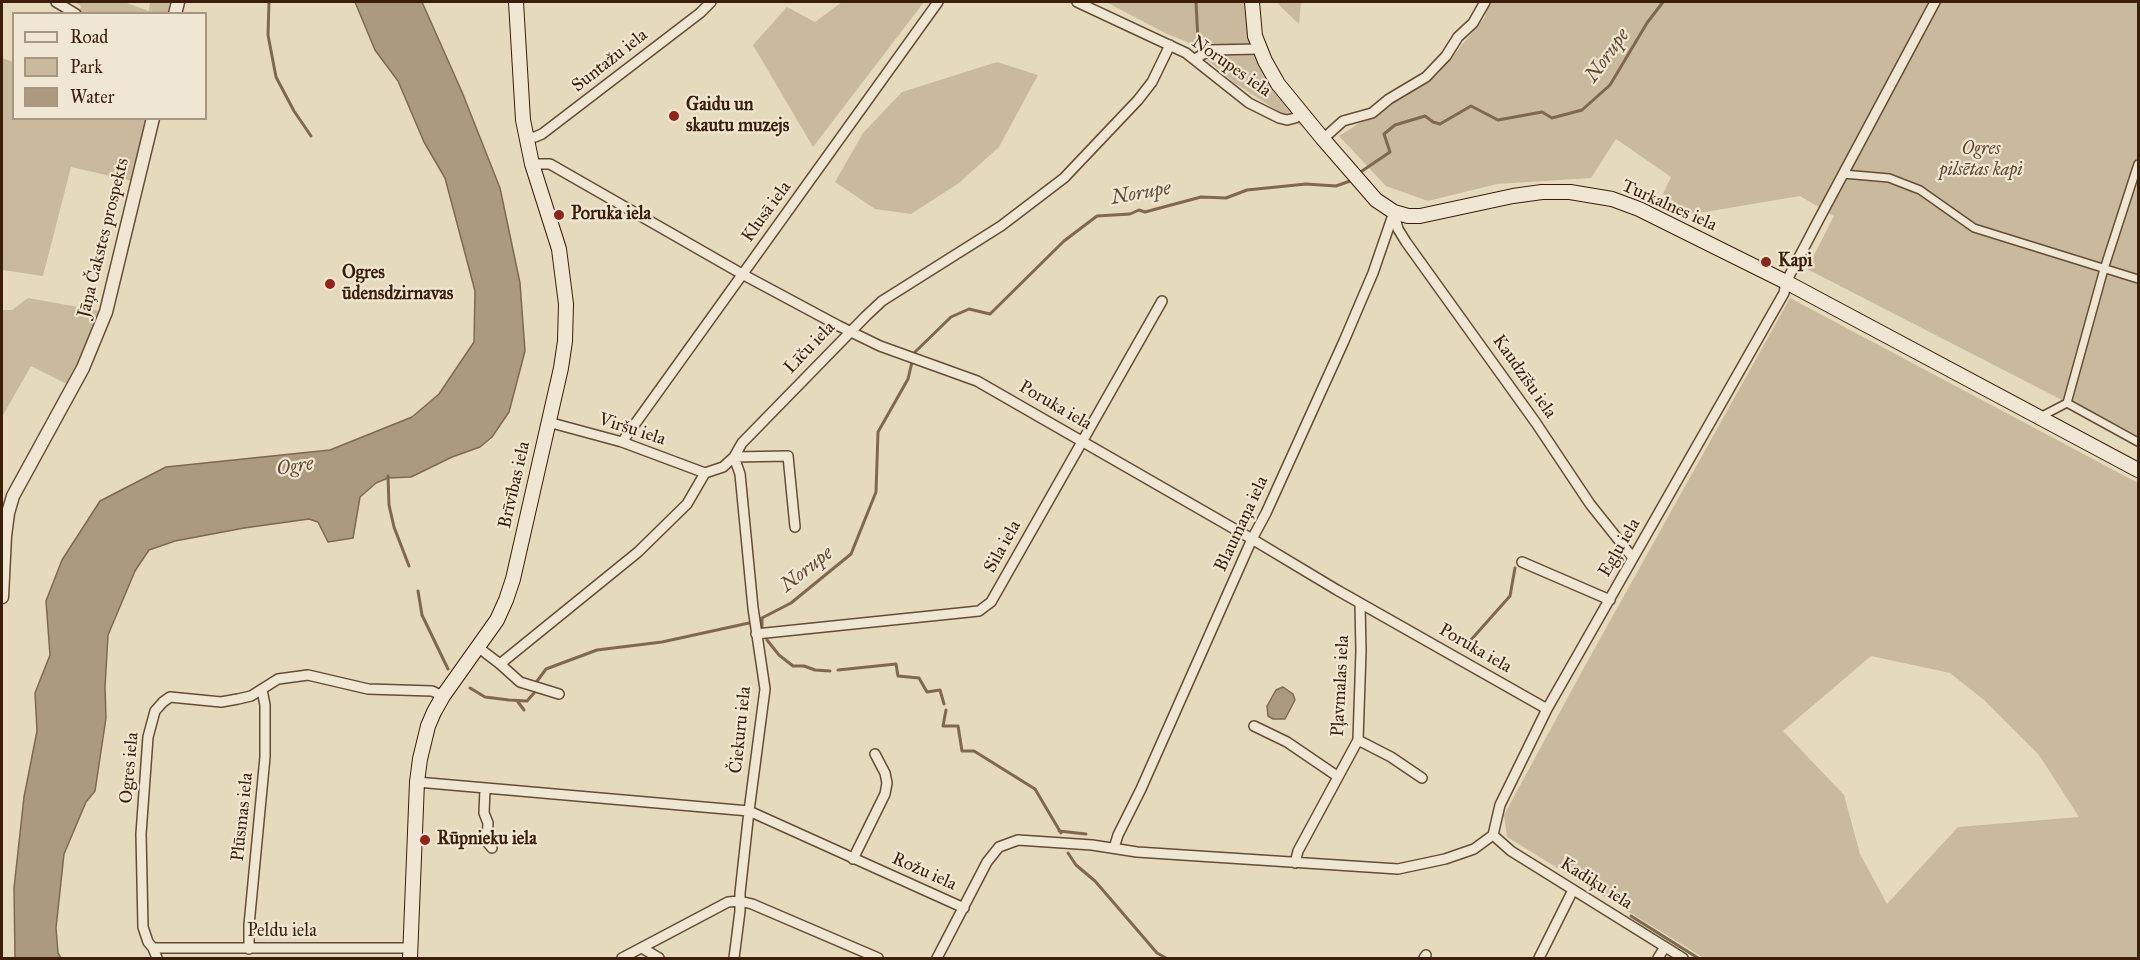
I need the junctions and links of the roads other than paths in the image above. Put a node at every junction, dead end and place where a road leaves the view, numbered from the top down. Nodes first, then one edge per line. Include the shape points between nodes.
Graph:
1 (56, 2) edge
2 (516, 2) edge
3 (711, 2) edge
4 (938, 2) edge
5 (1077, 2) edge
6 (1252, 2) edge
7 (1485, 2) edge
8 (1935, 2) edge
9 (73, 12) edge
10 (1170, 45) junction
11 (1259, 49) junction
12 (1195, 59) junction
13 (1301, 113) junction
14 (153, 120) edge
15 (526, 137) junction
16 (1323, 139) junction
17 (532, 164) junction
18 (2139, 164) edge
19 (1843, 174) junction
20 (1394, 212) junction
21 (2104, 269) junction
22 (742, 274) junction
23 (2139, 279) edge
24 (1786, 282) junction
25 (1162, 301) dead end
26 (849, 331) junction
27 (2067, 403) junction
28 (2040, 417) junction
29 (548, 422) junction
30 (1082, 440) junction
31 (622, 442) junction
32 (2139, 442) edge
33 (734, 457) junction
34 (2139, 470) edge
35 (705, 473) junction
36 (795, 527) dead end
37 (1252, 539) junction
38 (1633, 558) junction
39 (1522, 562) dead end
40 (2, 597) edge
41 (1610, 600) junction
42 (1360, 604) junction
43 (756, 634) junction
44 (479, 648) junction
45 (500, 664) junction
46 (262, 690) junction
47 (559, 694) dead end
48 (443, 696) junction
49 (1547, 709) junction
50 (1254, 726) dead end
51 (1358, 740) junction
52 (875, 754) dead end
53 (1337, 776) junction
54 (1422, 778) dead end
55 (417, 782) junction
56 (485, 789) junction
57 (749, 812) junction
58 (1493, 835) junction
59 (492, 848) dead end
60 (1114, 848) junction
61 (853, 859) junction
62 (1294, 862) junction
63 (1573, 890) junction
64 (740, 901) junction
65 (964, 908) junction
66 (1665, 947) junction
67 (153, 948) junction
68 (642, 948) junction
69 (249, 949) junction
70 (410, 953) edge
71 (156, 958) edge
72 (622, 958) edge
73 (659, 958) edge
74 (734, 958) edge
75 (878, 958) edge
76 (937, 958) edge
77 (1539, 958) edge
78 (1658, 958) edge
79 (1683, 958) edge

1 - 9 street
2 - 15 main road, Brīvības iela
3 - 15 street, Suntažu iela via 542,134
4 - 22 street, Klusā iela
5 - 10 street, Norupes iela
6 - 11 main road
7 - 16 street via 1473,23 1426,77 1372,113 1343,121
8 - 19 street, Egļu iela
10 - 12 street, Norupes iela
10 - 26 street, Līču iela via 1152,82 1138,100 1064,178 1001,226 882,301
11 - 12 street via 1210,50
11 - 13 main road via 1278,84
12 - 13 street, Norupes iela via 1250,103 1279,118 1287,120
13 - 16 main road
14 - 40 street, Jāņa Čakstes prospekts via 106,312 83,368 10,504
15 - 17 main road, Brīvības iela
16 - 20 main road via 1376,200
17 - 22 street, Poruka iela via 550,164
17 - 29 main road, Brīvības iela via 559,249 566,304 561,368
18 - 21 street
19 - 21 street via 1889,178 1920,190 1974,228
19 - 24 street, Egļu iela
20 - 24 main road, Turkalnes iela via 1420,216 1542,192 1597,196 1639,209
20 - 37 street, Blaumaņa iela via 1353,321
20 - 38 street, Kaudzīšu iela via 1406,242 1590,504
21 - 23 street
21 - 27 street
22 - 26 street, Poruka iela
22 - 31 street, Klusā iela
24 - 28 main road, Turkalnes iela
24 - 38 street, Egļu iela via 1784,293
25 - 30 street, Sila iela
26 - 30 street, Poruka iela via 977,381
26 - 33 street, Līču iela
27 - 28 street
27 - 32 street
28 - 34 main road, Turkalnes iela
29 - 31 street, Viršu iela
29 - 44 main road, Brīvības iela via 513,579 497,620
30 - 37 street, Poruka iela
30 - 43 street, Sila iela via 991,602 979,611
31 - 35 street, Viršu iela
33 - 35 street, Līču iela via 723,468
33 - 36 street via 788,456
33 - 43 street, Čiekuru iela via 740,474
35 - 45 street via 687,504 638,552
37 - 42 street, Poruka iela
37 - 60 street, Blaumaņa iela
38 - 41 street, Egļu iela
39 - 41 street
41 - 49 street, Egļu iela
42 - 49 street, Poruka iela
42 - 51 street, Pļavmalas iela
43 - 57 street, Čiekuru iela via 765,689
44 - 45 street
44 - 48 main road, Brīvības iela
45 - 47 street via 520,682
46 - 48 street, Ogres iela via 278,679 308,675 368,689 432,691
46 - 67 street, Ogres iela via 221,702 170,698 155,711 148,736 141,834 143,927
46 - 69 street, Plūsmas iela via 266,758
48 - 55 main road, Brīvības iela via 428,726
49 - 58 street, Egļu iela via 1500,805
50 - 53 street via 1287,742
51 - 53 street, Pļavmalas iela
51 - 54 street
52 - 61 street via 885,773 885,794
53 - 62 street, Pļavmalas iela
55 - 56 street, Rožu iela
55 - 70 main road, Brīvības iela
56 - 57 street, Rožu iela
56 - 59 street via 487,842
57 - 61 street, Rožu iela
57 - 64 street, Čiekuru iela
58 - 62 street, Rožu iela via 1474,849 1422,866 1398,869
58 - 63 street, Kadiķu iela
60 - 62 street, Rožu iela
60 - 65 street, Rožu iela via 1027,839 999,847
61 - 65 street, Rožu iela
63 - 66 street, Kadiķu iela
63 - 77 street
64 - 68 street via 728,902
64 - 74 street, Čiekuru iela
64 - 75 street
65 - 76 street
66 - 78 street
66 - 79 street, Kadiķu iela
67 - 69 street, Peldu iela
67 - 71 street, Ogres iela
68 - 72 street
68 - 73 street
69 - 70 street, Peldu iela

